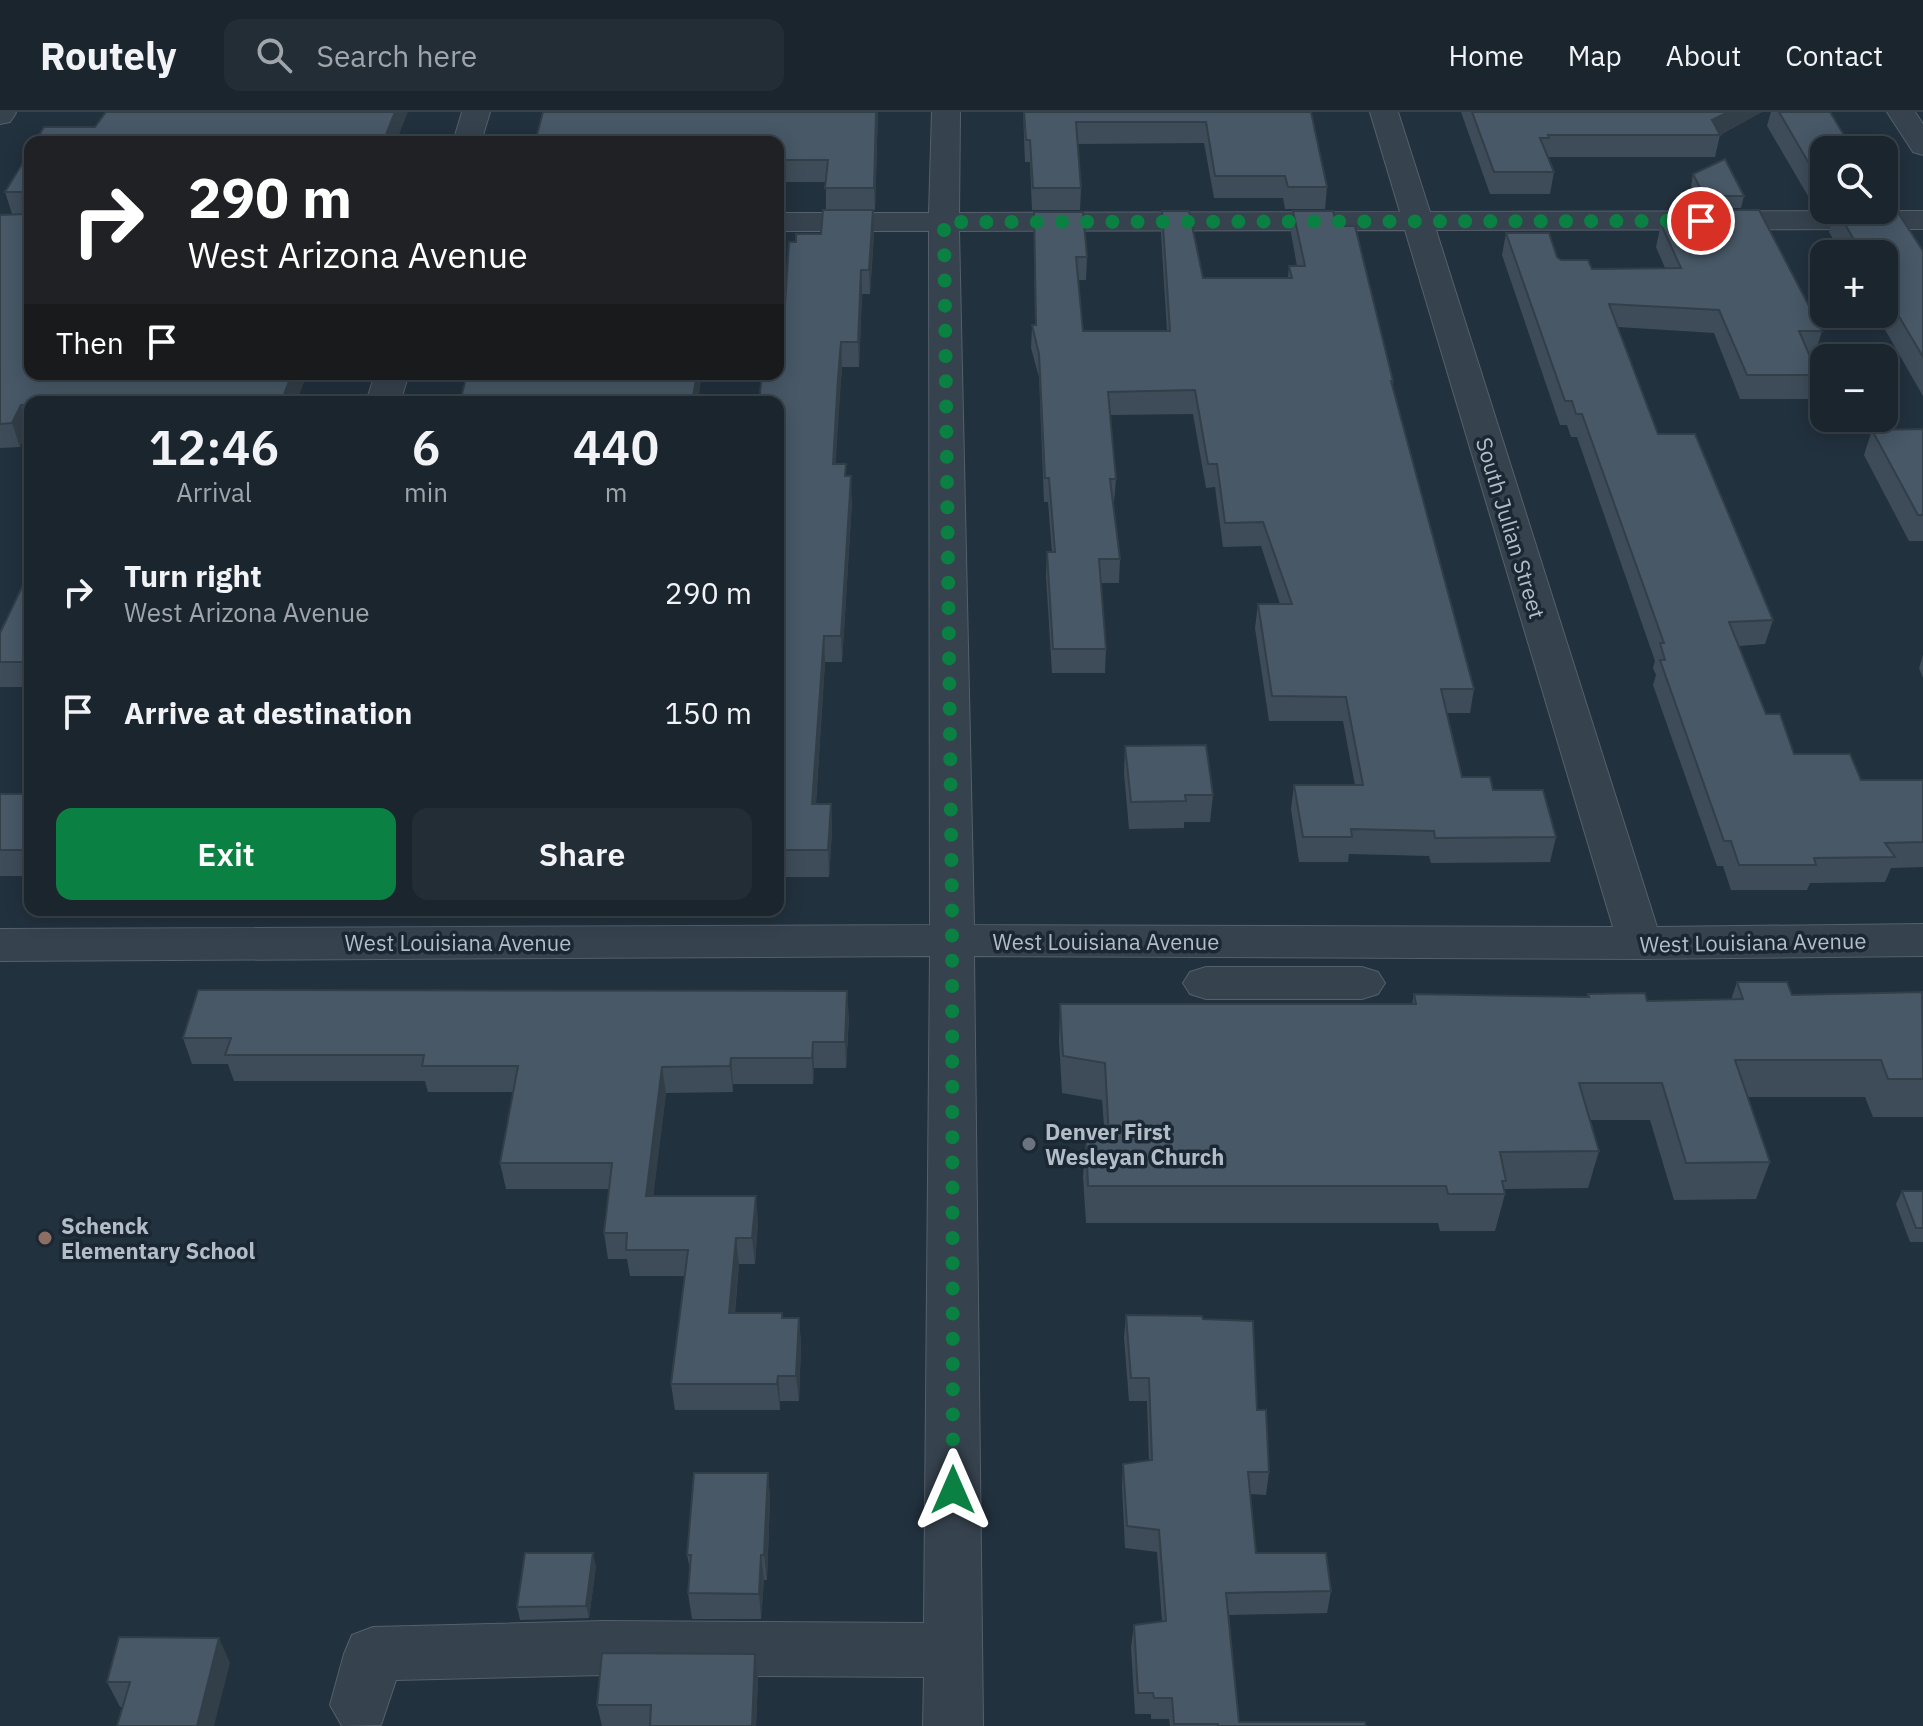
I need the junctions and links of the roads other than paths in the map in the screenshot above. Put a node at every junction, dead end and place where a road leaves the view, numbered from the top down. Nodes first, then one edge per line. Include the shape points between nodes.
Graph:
1 (476, 112) edge
2 (946, 112) edge
3 (1384, 112) edge
4 (1901, 112) edge
5 (469, 136) edge
6 (1923, 146) edge
7 (1923, 220) edge
8 (784, 222) edge
9 (944, 222) junction
10 (1416, 222) junction
11 (952, 940) junction
12 (1923, 940) edge
13 (1640, 943) junction
14 (0, 945) edge
15 (1206, 983) dead end
16 (1362, 983) dead end
17 (953, 1650) junction
18 (360, 1705) dead end
19 (953, 1726) edge

1 - 5 street
2 - 9 street
3 - 10 street, South Julian Street
4 - 6 street
7 - 10 street
8 - 9 street
9 - 10 street
9 - 11 street
10 - 13 street, South Julian Street
11 - 13 street, West Louisiana Avenue
11 - 14 street, West Louisiana Avenue
11 - 17 street
12 - 13 street, West Louisiana Avenue
15 - 16 street
17 - 18 street via 604,1648 373,1654
17 - 19 street

